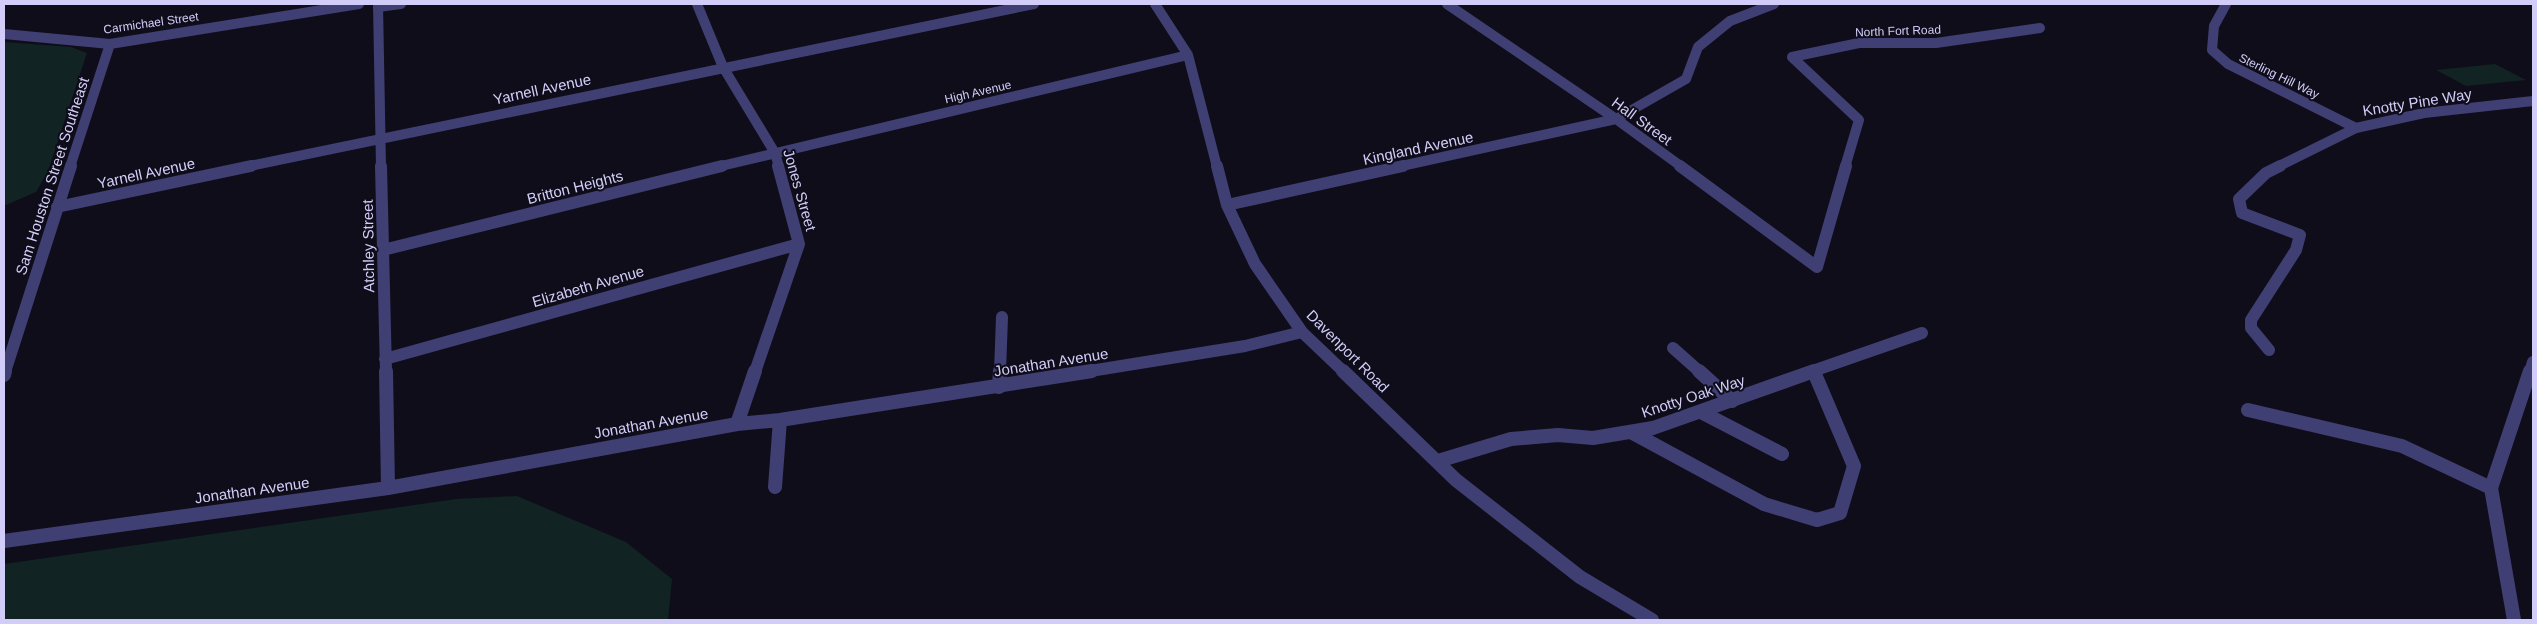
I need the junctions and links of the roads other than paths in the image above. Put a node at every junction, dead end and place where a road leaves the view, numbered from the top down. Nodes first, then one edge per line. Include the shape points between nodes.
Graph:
1 (359, 4) edge
2 (401, 4) edge
3 (697, 4) edge
4 (1034, 4) edge
5 (1155, 4) edge
6 (1447, 4) edge
7 (1774, 4) edge
8 (2226, 4) edge
9 (378, 6) edge
10 (2040, 28) dead end
11 (4, 34) edge
12 (110, 44) junction
13 (1188, 55) junction
14 (724, 66) junction
15 (2533, 101) edge
16 (1616, 119) junction
17 (2356, 128) junction
18 (381, 138) junction
19 (775, 153) junction
20 (1227, 205) junction
21 (57, 207) junction
22 (799, 244) junction
23 (383, 250) junction
24 (1817, 267) joint
25 (1002, 318) dead end
26 (1302, 332) junction
27 (1922, 333) dead end
28 (1673, 348) dead end
29 (2269, 350) dead end
30 (385, 359) junction
31 (2533, 362) edge
32 (1814, 372) junction
33 (4, 375) edge
34 (999, 387) junction
35 (1732, 401) junction
36 (2248, 410) dead end
37 (1701, 412) junction
38 (780, 420) junction
39 (737, 424) junction
40 (1631, 432) junction
41 (1782, 454) dead end
42 (1438, 462) junction
43 (775, 487) dead end
44 (388, 488) junction
45 (2491, 488) junction
46 (4, 541) edge
47 (1652, 620) edge
48 (2514, 620) edge

1 - 12 street, Carmichael Street
2 - 9 street
3 - 14 street, Jones Street
4 - 14 street, Yarnell Avenue
5 - 13 street, Davenport Road
6 - 16 street, Hall Street
7 - 16 street, Kingland Avenue via 1730,21 1698,47 1686,79
8 - 17 street, Sterling Hill Way via 2218,15 2211,36 2212,50 2228,64
9 - 18 street, Atchley Street
10 - 24 street, North Fort Road via 1936,43 1860,43 1792,56 1859,120
11 - 12 street, Carmichael Street
12 - 21 street, Sam Houston Street Southeast
13 - 19 street, High Avenue
13 - 20 street, Davenport Road
14 - 18 street, Yarnell Avenue
14 - 19 street, Jones Street
15 - 17 street, Knotty Pine Way via 2424,113
16 - 20 street, Kingland Avenue
16 - 24 street, Hall Street
17 - 29 street, Knotty Pine Way via 2266,173 2239,199 2242,213 2300,235 2296,250 2251,320 2255,333
18 - 21 street, Yarnell Avenue
18 - 23 street, Atchley Street
19 - 22 street, Jones Street
19 - 23 street, Britton Heights
20 - 26 street, Davenport Road via 1255,264
21 - 33 street, Sam Houston Street Southeast
22 - 30 street, Elizabeth Avenue
22 - 39 street, Jones Street
23 - 30 street, Atchley Street
25 - 34 street
26 - 34 street, Jonathan Avenue via 1236,348
26 - 42 street, Davenport Road
27 - 32 street, Knotty Oak Way
28 - 35 street
30 - 44 street, Atchley Street
31 - 45 street
32 - 35 street, Knotty Oak Way
32 - 40 street via 1854,466 1840,514 1817,520 1764,504
34 - 38 street, Jonathan Avenue
35 - 37 street, Knotty Oak Way
36 - 45 street via 2402,446
37 - 40 street, Knotty Oak Way
37 - 41 street
38 - 39 street, Jonathan Avenue
38 - 43 street
39 - 44 street, Jonathan Avenue
40 - 42 street, Knotty Oak Way via 1593,438 1558,435 1512,439
42 - 47 street, Davenport Road via 1456,480 1580,577
44 - 46 street, Jonathan Avenue
45 - 48 street

